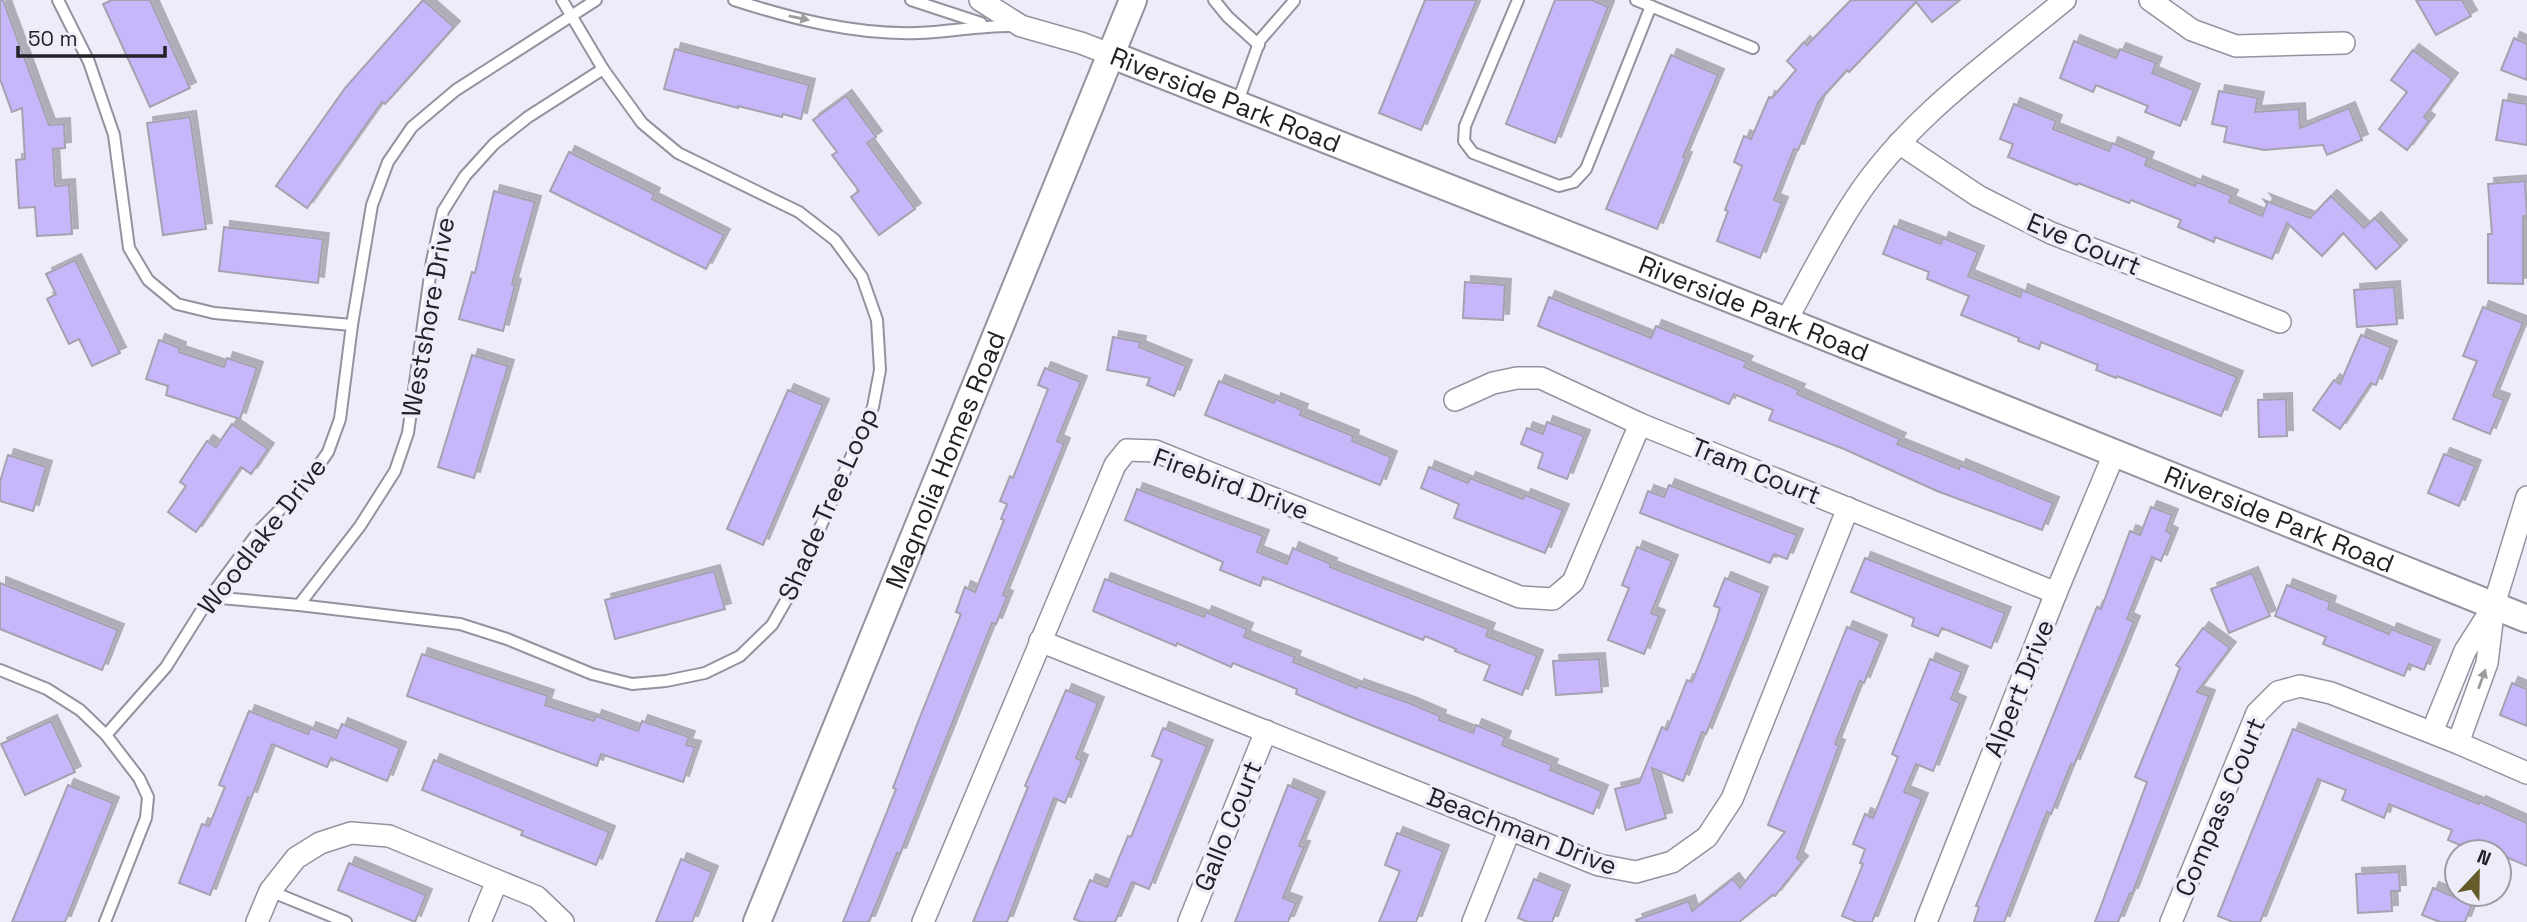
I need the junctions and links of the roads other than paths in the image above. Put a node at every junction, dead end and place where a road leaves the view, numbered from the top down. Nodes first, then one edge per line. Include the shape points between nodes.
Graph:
1 (58, 0) edge
2 (562, 0) edge
3 (596, 0) edge
4 (734, 0) edge
5 (911, 0) edge
6 (980, 0) edge
7 (1133, 0) edge
8 (1214, 0) edge
9 (1293, 0) edge
10 (1518, 0) edge
11 (1636, 0) edge
12 (2065, 0) edge
13 (2150, 0) edge
14 (1651, 6) junction
15 (572, 15) junction
16 (987, 25) junction
17 (1021, 26) junction
18 (2344, 43) dead end
19 (1259, 45) junction
20 (1753, 48) dead end
21 (1112, 55) junction
22 (603, 69) junction
23 (1237, 104) junction
24 (1899, 143) junction
25 (1786, 321) junction
26 (2280, 322) dead end
27 (352, 325) junction
28 (1455, 400) dead end
29 (1640, 424) junction
30 (2114, 454) junction
31 (2527, 496) edge
32 (1848, 508) junction
33 (2056, 593) junction
34 (210, 597) junction
35 (299, 605) junction
36 (2494, 605) junction
37 (2527, 619) edge
38 (1040, 641) junction
39 (0, 670) edge
40 (1266, 731) junction
41 (2432, 733) junction
42 (106, 735) junction
43 (2458, 743) junction
44 (2527, 773) edge
45 (1510, 829) junction
46 (497, 881) junction
47 (270, 891) junction
48 (105, 922) edge
49 (257, 922) edge
50 (346, 922) edge
51 (480, 922) edge
52 (564, 922) edge
53 (757, 922) edge
54 (923, 922) edge
55 (1189, 922) edge
56 (1473, 922) edge
57 (1926, 922) edge
58 (2171, 922) edge

1 - 27 lane via 89,62 114,135 129,248 148,280 177,304 214,313
2 - 15 lane, Shade Tree Loop
3 - 15 lane, Woodlake Drive
4 -> 16 lane via 851,30 918,33
5 - 16 lane
6 - 17 street, Riverside Park Road
7 - 21 street, Magnolia Homes Road
8 - 19 lane
9 - 19 lane
10 - 14 lane via 1465,126 1464,141 1473,153 1559,186 1574,182 1586,169
11 - 14 lane
12 - 24 street via 1943,99
13 - 18 street via 2192,30 2236,46
14 - 20 lane
15 - 22 lane, Shade Tree Loop
15 - 27 lane, Woodlake Drive via 456,90 412,127 388,162 372,205
16 - 17 lane
17 - 21 street, Riverside Park Road
19 - 23 lane
21 - 23 street, Riverside Park Road
21 - 53 street, Magnolia Homes Road
22 - 35 lane, Westshore Drive via 527,117 494,144 465,176 443,211 408,433 395,471 360,526
22 - 35 lane, Shade Tree Loop via 642,123 678,153 799,212 835,240 862,277 877,320 880,370 873,407 795,586 772,625 740,656 705,673 632,684 592,674 460,624
23 - 25 street, Riverside Park Road
24 - 25 street via 1854,200
24 - 26 street, Eve Court via 1978,196 2051,233
25 - 30 street, Riverside Park Road
27 - 34 lane, Woodlake Drive via 340,419 328,452 308,481 259,531
28 - 29 street, Tram Court via 1493,383 1541,378
29 - 32 street, Tram Court
29 - 38 street, Firebird Drive via 1573,582 1553,598 1520,597 1155,452 1128,450 1115,465
30 - 33 street, Alpert Drive
30 - 36 street, Riverside Park Road
31 - 36 street
32 - 33 street, Tram Court
32 - 45 street, Beachman Drive via 1732,799 1707,838 1672,862 1636,872 1599,865
33 - 57 street, Alpert Drive
34 - 35 lane, Shade Tree Loop
34 - 42 lane, Woodlake Drive via 166,667
36 - 37 street, Riverside Park Road
36 - 41 street via 2465,651
43 -> 36 street via 2487,663
38 - 40 street, Beachman Drive
38 - 54 street, Firebird Drive
39 - 42 lane via 80,709
40 - 45 street, Beachman Drive
40 - 55 street, Gallo Court
41 - 43 street, Compass Court
41 - 58 street, Compass Court via 2331,693 2300,686 2278,692 2257,713
42 - 48 lane via 148,797 146,818
43 - 44 street, Compass Court
45 - 56 street
46 - 47 street via 389,836 351,833 320,843 296,858
46 - 51 street
46 - 52 street via 537,897
47 - 49 street
47 - 50 lane

